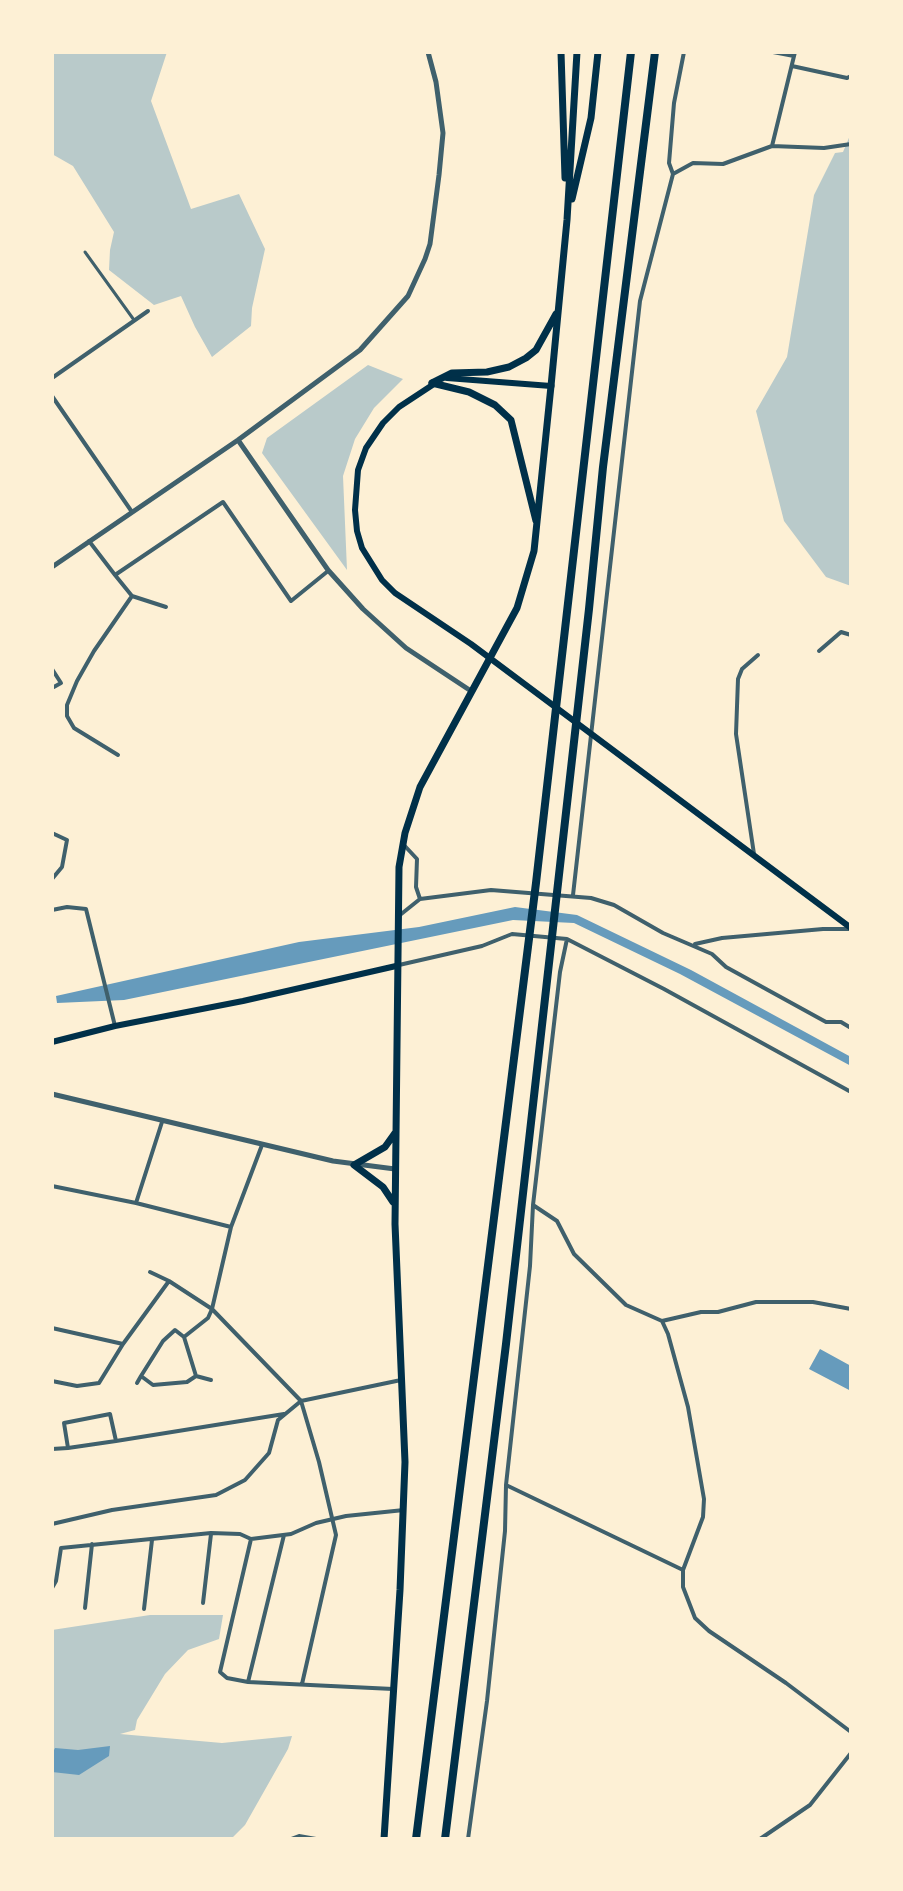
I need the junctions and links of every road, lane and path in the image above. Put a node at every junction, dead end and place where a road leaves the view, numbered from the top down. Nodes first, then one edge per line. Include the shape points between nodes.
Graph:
1 (428, 52) edge
2 (561, 52) edge
3 (577, 52) edge
4 (598, 52) edge
5 (631, 52) edge
6 (655, 52) edge
7 (684, 52) edge
8 (773, 52) edge
9 (794, 54) edge
10 (792, 66) junction
11 (851, 76) edge
12 (851, 144) edge
13 (772, 146) junction
14 (673, 174) junction
15 (567, 220) junction
16 (85, 252) dead end
17 (148, 311) dead end
18 (557, 312) junction
19 (134, 321) junction
20 (52, 378) edge
21 (432, 383) junction
22 (551, 386) junction
23 (52, 396) edge
24 (238, 440) junction
25 (132, 512) junction
26 (537, 528) junction
27 (89, 541) junction
28 (52, 567) edge
29 (328, 570) junction
30 (115, 575) junction
31 (132, 596) junction
32 (166, 607) dead end
33 (851, 635) edge
34 (819, 651) dead end
35 (758, 655) dead end
36 (52, 669) edge
37 (52, 688) edge
38 (472, 692) junction
39 (118, 755) dead end
40 (52, 833) edge
41 (403, 844) junction
42 (754, 856) junction
43 (52, 879) edge
44 (573, 895) junction
45 (420, 899) junction
46 (52, 910) edge
47 (398, 917) junction
48 (851, 928) edge
49 (567, 939) junction
50 (692, 945) junction
51 (396, 966) junction
52 (115, 1026) junction
53 (851, 1028) edge
54 (52, 1042) edge
55 (851, 1092) edge
56 (52, 1094) edge
57 (162, 1122) junction
58 (395, 1133) junction
59 (262, 1145) junction
60 (354, 1165) junction
61 (395, 1169) junction
62 (52, 1186) edge
63 (136, 1203) junction
64 (395, 1204) junction
65 (533, 1205) junction
66 (231, 1227) junction
67 (150, 1272) dead end
68 (169, 1281) junction
69 (212, 1309) junction
70 (851, 1309) edge
71 (662, 1321) junction
72 (52, 1328) edge
73 (184, 1337) junction
74 (123, 1344) junction
75 (141, 1376) junction
76 (196, 1376) junction
77 (403, 1379) junction
78 (211, 1380) dead end
79 (52, 1381) edge
80 (137, 1383) dead end
81 (301, 1401) junction
82 (286, 1414) junction
83 (116, 1441) junction
84 (68, 1448) junction
85 (52, 1449) edge
86 (506, 1485) junction
87 (404, 1510) junction
88 (333, 1518) junction
89 (52, 1524) edge
90 (211, 1533) junction
91 (284, 1535) junction
92 (152, 1538) junction
93 (251, 1539) junction
94 (92, 1544) junction
95 (683, 1570) junction
96 (52, 1588) edge
97 (203, 1603) dead end
98 (85, 1608) dead end
99 (144, 1609) dead end
100 (248, 1682) junction
101 (302, 1684) junction
102 (393, 1689) junction
103 (851, 1732) edge
104 (851, 1753) edge
105 (316, 1838) edge
106 (291, 1839) edge
107 (384, 1839) edge
108 (416, 1839) edge
109 (445, 1839) edge
110 (468, 1839) edge
111 (760, 1839) edge

1 - 24 street via 442,147 430,244 408,296 360,350
2 - 15 main road
3 - 15 main road
4 - 15 main road via 591,118
5 - 108 highway via 536,883
6 - 109 highway
7 - 14 street via 674,103 669,163
8 - 9 street
9 - 10 street
10 - 11 street
10 - 13 street
12 - 13 street
13 - 14 street via 723,164 693,163
14 - 44 street via 640,301
15 - 18 main road
16 - 19 street
17 - 19 street
18 - 21 main road via 526,358 487,372 452,373
18 - 22 main road
19 - 20 street
21 - 22 main road via 451,377
21 - 26 main road via 469,392 511,420
21 - 42 main road via 399,407 366,448 358,470 357,531 382,580
22 - 26 main road
23 - 25 street
24 - 25 street
24 - 29 street
25 - 27 street
26 - 38 main road via 517,608
27 - 28 street
27 - 30 street
29 - 30 street via 291,601 223,502
29 - 38 street via 395,639
30 - 31 street
31 - 32 street
31 - 39 street via 94,651 67,705 74,728
33 - 34 street via 841,632
35 - 42 street via 738,679 736,734
36 - 37 street via 61,683
38 - 41 main road via 420,787
40 - 43 street via 67,840 62,867
41 - 45 street via 417,859
41 - 47 main road
42 - 48 main road
44 - 45 street via 491,890
44 - 50 street via 614,905
45 - 47 street
46 - 52 street via 86,909
47 - 51 main road
48 - 50 street
49 - 51 street via 512,934
49 - 55 street
49 - 65 street
50 - 53 street via 826,1022
51 - 52 main road
51 - 58 main road
52 - 54 main road
56 - 57 street
57 - 59 street
57 - 63 street
58 - 60 main road via 385,1147
58 - 61 main road
59 - 60 street
59 - 66 street
60 - 61 street
60 - 64 main road via 383,1187
61 - 64 main road
62 - 63 street
63 - 66 street
64 - 77 main road
65 - 71 street via 557,1221 574,1254 626,1305
65 - 86 street
66 - 69 street
67 - 68 street
68 - 69 street
68 - 74 street
69 - 73 street
69 - 81 street
70 - 71 street via 813,1302 756,1302
71 - 95 street via 688,1407 704,1499 703,1517
72 - 74 street
73 - 75 street via 175,1330
73 - 76 street
74 - 79 street via 99,1383
75 - 76 street via 153,1385 187,1382
75 - 80 street
76 - 78 street
77 - 81 street
77 - 87 main road
81 - 82 street
81 - 88 street
82 - 83 street
82 - 89 street via 278,1420 269,1453 245,1480 216,1495
83 - 84 street
83 - 84 street via 110,1414 64,1423
84 - 85 street
86 - 95 street
86 - 110 street via 487,1701
87 - 88 street
87 - 102 main road
88 - 91 street
88 - 101 street via 336,1535
90 - 92 street
90 - 93 street
90 - 97 street
91 - 93 street
91 - 100 street
92 - 94 street
92 - 99 street
93 - 100 street via 220,1672
94 - 96 street via 61,1548
94 - 98 street
95 - 103 street via 686,1601 695,1618
100 - 101 street
101 - 102 street
102 - 107 main road
104 - 111 street via 810,1805
105 - 106 street

